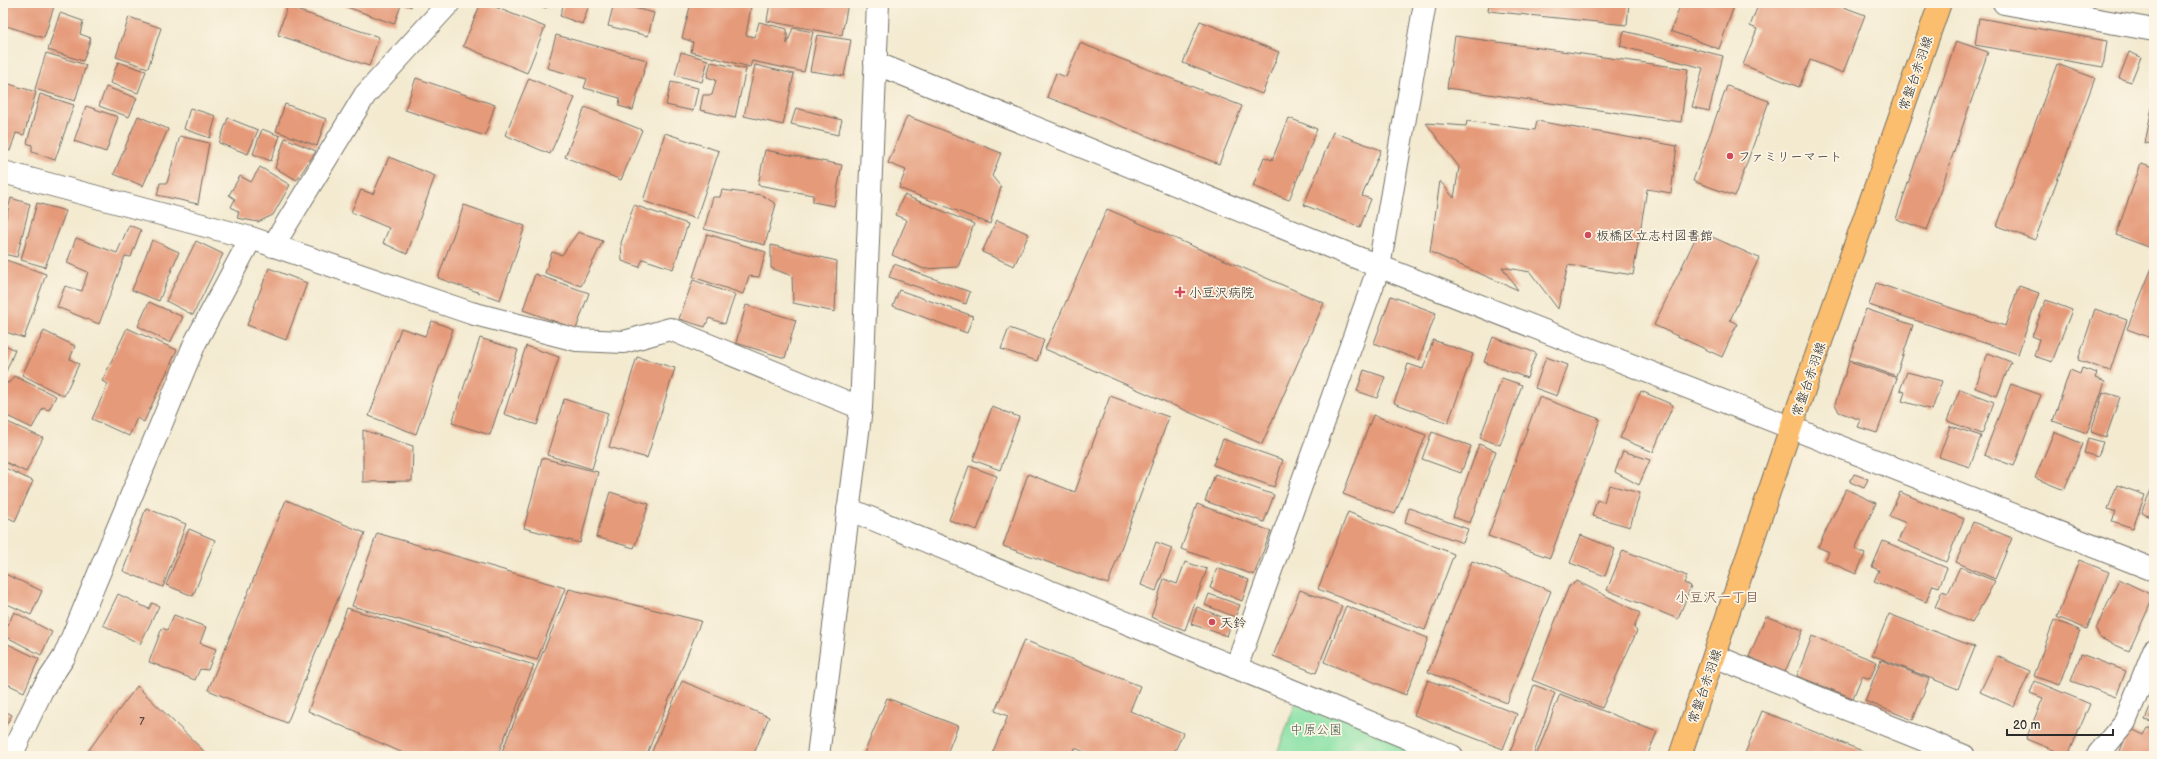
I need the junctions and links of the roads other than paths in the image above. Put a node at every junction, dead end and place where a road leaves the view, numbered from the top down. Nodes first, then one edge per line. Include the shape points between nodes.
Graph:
1 (449, 3) edge
2 (878, 3) edge
3 (1425, 3) edge
4 (1940, 3) edge
5 (2004, 3) edge
6 (2154, 30) edge
7 (875, 63) junction
8 (3, 172) edge
9 (251, 238) junction
10 (273, 246) junction
11 (1380, 267) junction
12 (861, 408) junction
13 (1791, 427) junction
14 (848, 509) junction
15 (2154, 570) edge
16 (2154, 650) edge
17 (1714, 656) junction
18 (1236, 668) junction
19 (11, 756) edge
20 (818, 756) edge
21 (1452, 756) edge
22 (1680, 756) edge
23 (1964, 756) edge
24 (2097, 756) edge

1 - 10 street via 365,95
2 - 7 street
3 - 11 street
4 - 13 main road, 常盤台赤羽線
5 - 6 street
7 - 11 street
7 - 12 street
8 - 9 street
9 - 10 street
9 - 19 street via 195,343 64,657 42,690
10 - 12 street via 471,313 577,340 624,342 670,330
11 - 13 street
11 - 18 street
12 - 14 street
13 - 15 street
13 - 17 main road, 常盤台赤羽線
14 - 18 street
14 - 20 street
16 - 24 street via 2125,722
17 - 22 main road, 常盤台赤羽線
17 - 23 street
18 - 21 street

